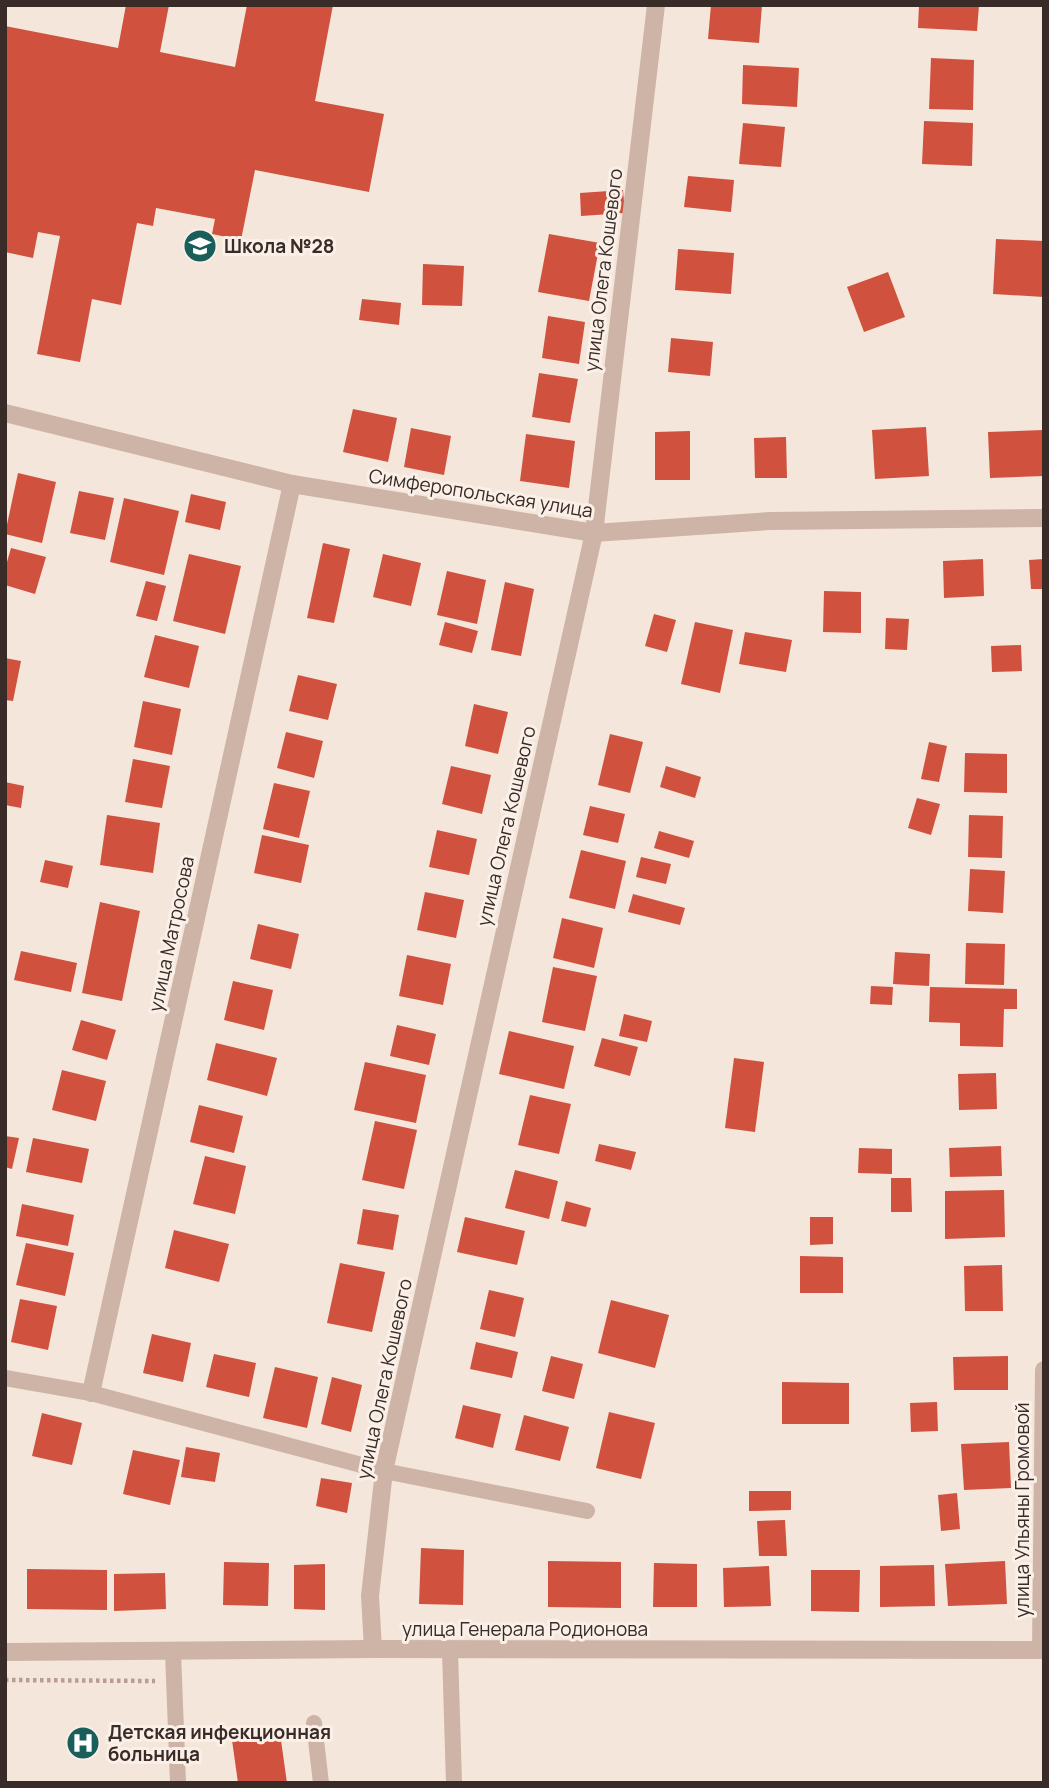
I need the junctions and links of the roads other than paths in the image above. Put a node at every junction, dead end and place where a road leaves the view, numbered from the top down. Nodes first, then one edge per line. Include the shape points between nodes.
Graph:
1 (656, 5) edge
2 (5, 413) edge
3 (292, 484) junction
4 (1044, 518) edge
5 (594, 533) junction
6 (1044, 1370) edge
7 (5, 1378) edge
8 (91, 1393) junction
9 (384, 1471) junction
10 (587, 1511) dead end
11 (373, 1649) junction
12 (1043, 1650) edge
13 (450, 1651) junction
14 (173, 1652) junction
15 (5, 1653) edge
16 (313, 1723) dead end
17 (178, 1783) edge
18 (321, 1783) edge
19 (454, 1783) edge

1 - 5 street, улица Олега Кошевого
2 - 3 street, Симферопольская улица
3 - 5 street, Симферопольская улица
3 - 8 street, улица Матросова
4 - 5 street, Симферопольская улица via 771,521
5 - 9 street, улица Олега Кошевого
6 - 12 street, улица Ульяны Громовой
7 - 8 lane
8 - 9 lane
9 - 10 lane
9 - 11 street, улица Олега Кошевого via 370,1596
11 - 13 street, улица Генерала Родионова
11 - 14 street, улица Генерала Родионова
12 - 13 street, улица Генерала Родионова
13 - 19 lane
14 - 15 street, улица Генерала Родионова
14 - 17 lane
16 - 18 lane

